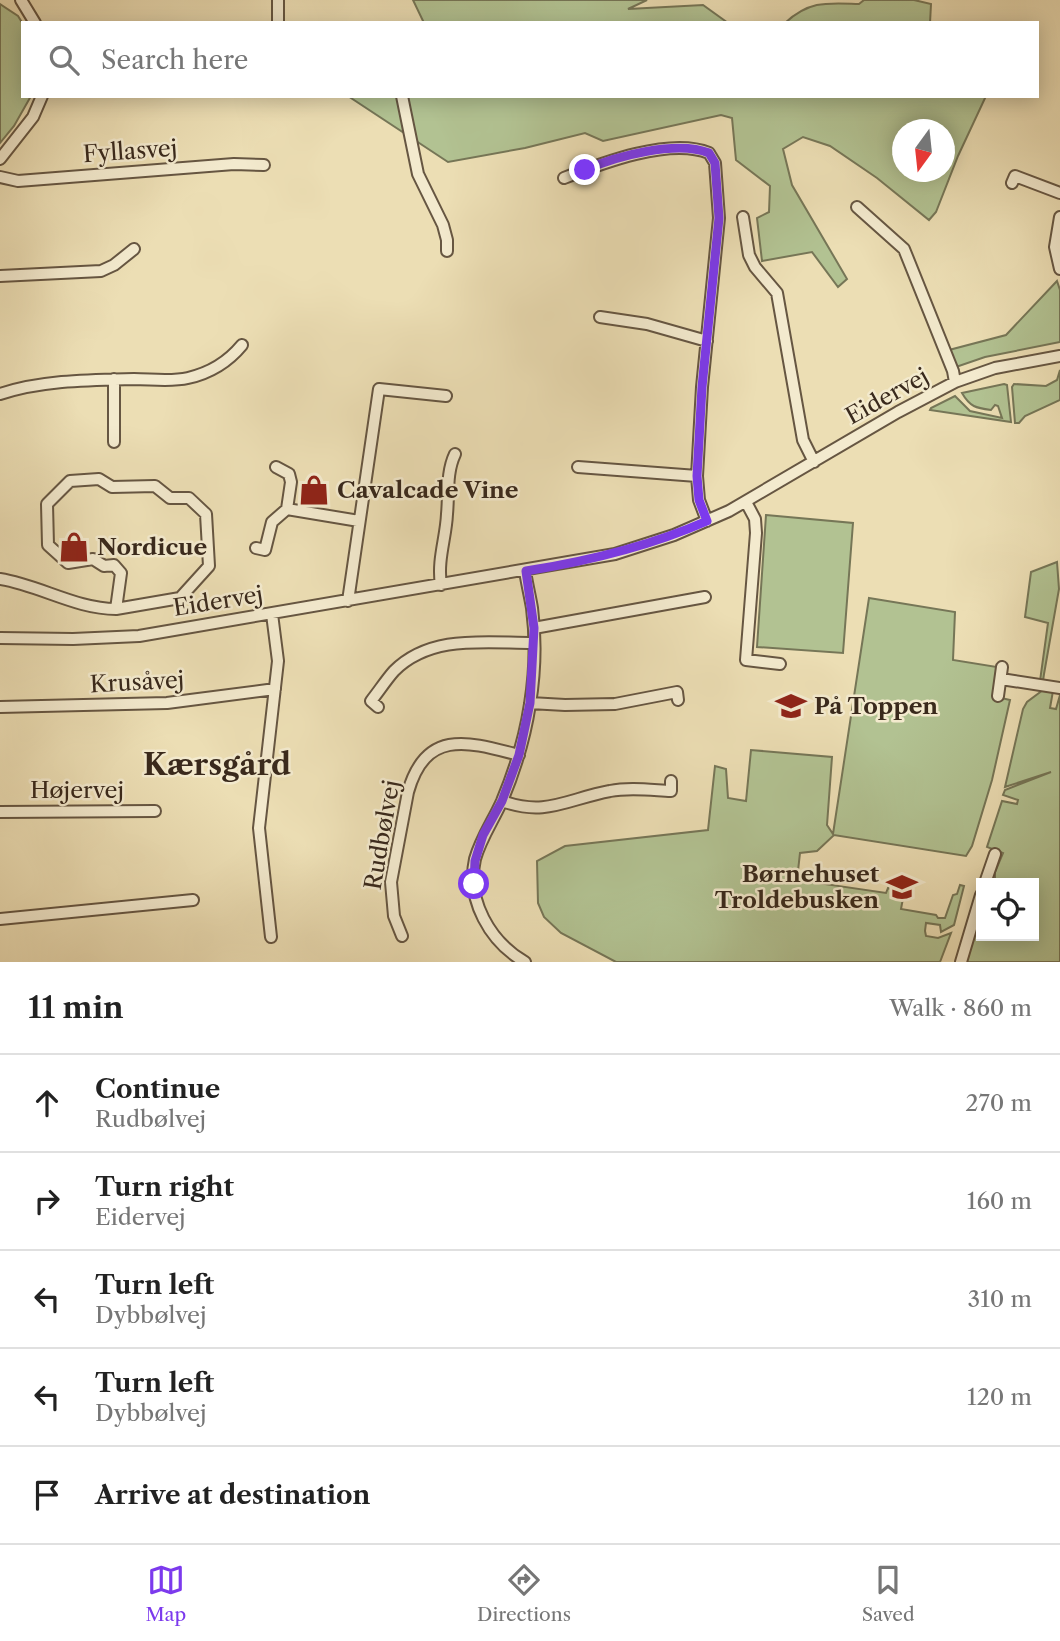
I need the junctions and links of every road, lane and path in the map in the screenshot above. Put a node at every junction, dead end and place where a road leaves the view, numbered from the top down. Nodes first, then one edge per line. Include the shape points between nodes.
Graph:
1 (21, 0) edge
2 (278, 0) edge
3 (35, 21) edge
4 (278, 21) edge
5 (41, 98) edge
6 (402, 98) edge
7 (0, 159) edge
8 (264, 165) dead end
9 (0, 177) edge
10 (564, 178) dead end
11 (1012, 183) dead end
12 (1060, 192) edge
13 (857, 206) dead end
14 (743, 217) dead end
15 (1060, 217) edge
16 (1058, 232) edge
17 (134, 249) dead end
18 (447, 251) dead end
19 (1060, 269) edge
20 (0, 276) edge
21 (600, 317) dead end
22 (707, 341) junction
23 (243, 345) dead end
24 (1060, 356) edge
25 (114, 379) junction
26 (955, 382) junction
27 (0, 394) edge
28 (446, 396) dead end
29 (114, 442) dead end
30 (455, 454) dead end
31 (814, 462) junction
32 (276, 467) dead end
33 (578, 467) dead end
34 (697, 476) junction
35 (746, 502) junction
36 (288, 509) junction
37 (707, 521) junction
38 (359, 522) junction
39 (256, 548) dead end
40 (526, 571) junction
41 (0, 579) edge
42 (441, 585) junction
43 (705, 597) dead end
44 (348, 601) junction
45 (116, 608) junction
46 (272, 614) junction
47 (534, 628) junction
48 (0, 638) edge
49 (533, 643) junction
50 (780, 664) dead end
51 (1060, 688) edge
52 (275, 689) junction
53 (998, 696) dead end
54 (678, 700) dead end
55 (530, 703) junction
56 (0, 707) edge
57 (378, 707) dead end
58 (519, 755) junction
59 (671, 781) dead end
60 (502, 801) junction
61 (155, 811) dead end
62 (0, 812) edge
63 (995, 853) dead end
64 (990, 878) edge
65 (193, 900) dead end
66 (976, 912) edge
67 (0, 919) edge
68 (402, 936) dead end
69 (271, 937) dead end
70 (525, 962) edge
71 (961, 962) edge

1 - 3 street
2 - 4 street
5 - 7 street via 24,130
6 - 18 street via 418,174 443,225
8 - 9 street, Fyllasvej via 18,181
10 - 22 street via 644,153 683,147 709,153 715,163 719,218
11 - 12 street via 1015,176
13 - 26 street via 904,249
14 - 31 street via 749,255 777,293 803,440
15 - 16 street
16 - 19 street via 1055,247
17 - 20 street via 101,271
21 - 22 street
22 - 34 street
23 - 25 street via 220,366 185,379
24 - 26 street, Eidervej via 995,368
25 - 27 street via 53,382
25 - 29 street
26 - 31 street, Eidervej
28 - 38 street via 379,389
30 - 42 street via 439,566
31 - 35 street, Eidervej
32 - 36 street via 289,474
33 - 34 street
34 - 37 street
35 - 37 street, Eidervej
35 - 50 street via 757,533 746,660
36 - 38 street
36 - 39 street via 272,522 265,550
37 - 40 street, Eidervej via 615,554
38 - 44 street
40 - 42 street, Eidervej
40 - 47 street
41 - 45 street via 88,605
42 - 44 street, Eidervej
43 - 47 street
44 - 46 street, Eidervej
45 - 45 street via 121,573 114,565 104,566 93,559 68,563 48,545 47,504 70,481 99,479 112,487 155,486 170,498 188,498 206,513 209,566 180,598
46 - 48 street, Eidervej via 139,636
46 - 52 street via 277,645
47 - 49 street
49 - 55 street
49 - 57 street via 452,643 429,649 394,671 371,701
51 - 53 street via 1001,673
52 - 56 street, Krusåvej via 167,704
52 - 69 street via 259,828
54 - 55 street via 677,692 615,704
55 - 58 street
58 - 60 street
58 - 68 street, Rudbølvej via 456,742 430,753 420,764 411,779 391,882 394,916
59 - 60 street via 671,791 611,790 547,808
60 - 70 street via 475,861 477,905 502,945
61 - 62 street, Højervej
63 - 64 street
65 - 67 street
66 - 71 street

